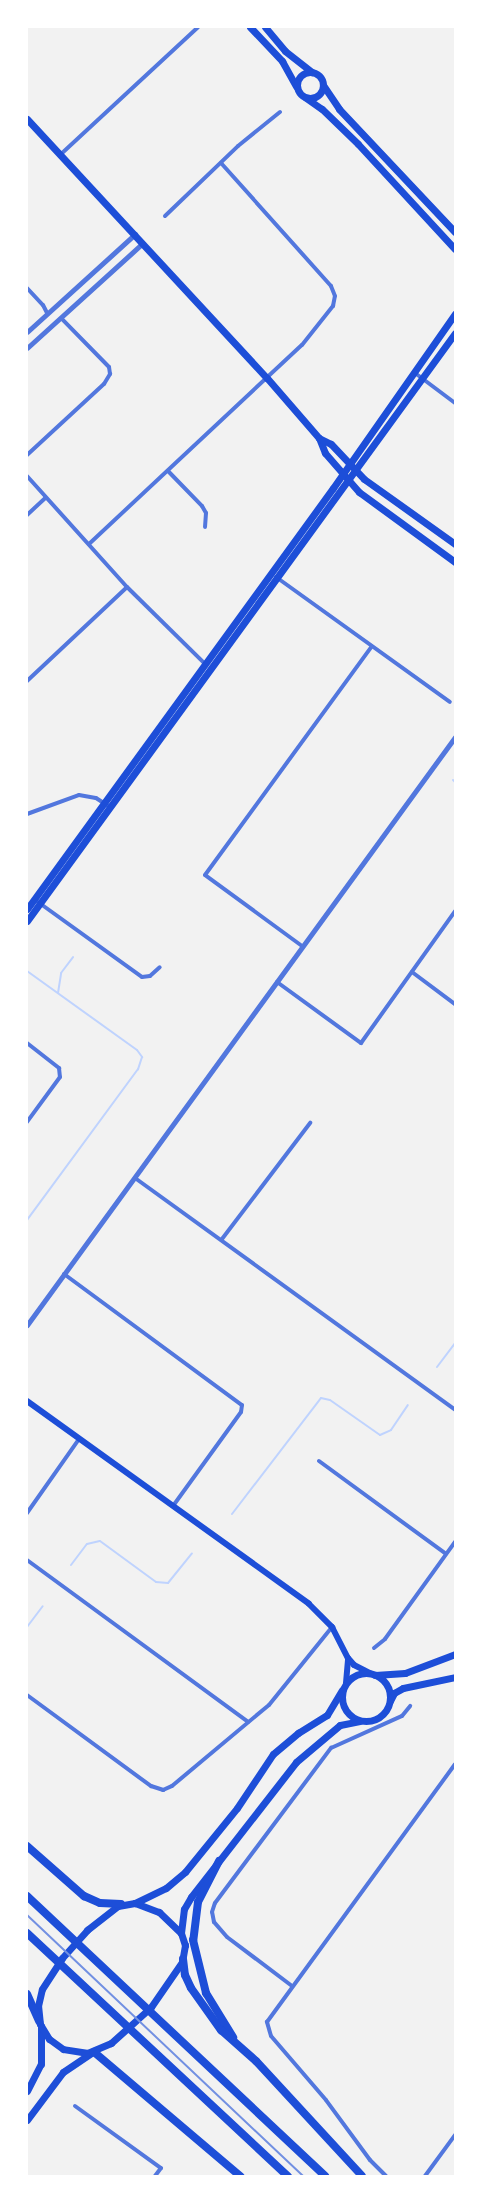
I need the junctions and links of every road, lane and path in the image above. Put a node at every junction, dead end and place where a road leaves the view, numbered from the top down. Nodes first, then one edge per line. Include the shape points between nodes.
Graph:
1 (198, 27) edge
2 (250, 27) edge
3 (265, 27) edge
4 (312, 72) junction
5 (323, 85) junction
6 (296, 86) junction
7 (306, 98) junction
8 (280, 112) dead end
9 (27, 119) edge
10 (60, 155) junction
11 (220, 163) junction
12 (165, 216) dead end
13 (455, 232) edge
14 (135, 234) junction
15 (143, 243) junction
16 (455, 249) edge
17 (27, 288) edge
18 (47, 313) junction
19 (455, 314) edge
20 (62, 319) junction
21 (27, 332) edge
22 (455, 333) edge
23 (27, 348) edge
24 (415, 373) junction
25 (267, 378) junction
26 (422, 379) junction
27 (455, 403) edge
28 (319, 438) junction
29 (27, 455) edge
30 (352, 467) junction
31 (168, 471) junction
32 (27, 476) edge
33 (345, 476) junction
34 (45, 498) junction
35 (27, 515) edge
36 (205, 526) dead end
37 (89, 544) junction
38 (455, 544) edge
39 (455, 562) edge
40 (270, 573) junction
41 (278, 578) junction
42 (127, 587) junction
43 (372, 646) junction
44 (204, 663) junction
45 (211, 669) junction
46 (27, 681) edge
47 (450, 702) dead end
48 (455, 737) edge
49 (106, 804) junction
50 (27, 814) edge
51 (37, 901) junction
52 (27, 909) edge
53 (455, 911) edge
54 (27, 921) edge
55 (302, 946) junction
56 (160, 967) dead end
57 (412, 972) junction
58 (277, 982) junction
59 (455, 1004) edge
60 (27, 1043) edge
61 (27, 1122) edge
62 (310, 1124) dead end
63 (135, 1178) junction
64 (222, 1239) junction
65 (64, 1274) junction
66 (27, 1325) edge
67 (27, 1401) edge
68 (455, 1410) edge
69 (79, 1439) junction
70 (319, 1461) dead end
71 (172, 1506) junction
72 (27, 1513) edge
73 (455, 1542) edge
74 (446, 1554) junction
75 (27, 1560) edge
76 (332, 1627) junction
77 (374, 1648) dead end
78 (455, 1654) edge
79 (348, 1658) junction
80 (373, 1674) junction
81 (455, 1677) edge
82 (344, 1687) junction
83 (27, 1695) edge
84 (390, 1701) junction
85 (410, 1706) dead end
86 (360, 1721) junction
87 (248, 1722) junction
88 (455, 1764) edge
89 (27, 1846) edge
90 (219, 1861) junction
91 (27, 1896) edge
92 (135, 1903) junction
93 (121, 1904) junction
94 (27, 1933) edge
95 (181, 1933) junction
96 (183, 1959) junction
97 (292, 1986) junction
98 (27, 1994) edge
99 (40, 2024) junction
100 (238, 2046) junction
101 (93, 2053) junction
102 (27, 2091) edge
103 (75, 2106) dead end
104 (27, 2120) edge
105 (455, 2135) edge
106 (155, 2176) edge
107 (240, 2176) edge
108 (288, 2176) edge
109 (325, 2176) edge
110 (362, 2176) edge
111 (386, 2176) edge
112 (425, 2176) edge

1 - 10 street
2 - 6 main road via 289,70
3 - 4 main road via 285,51
4 - 5 main road via 321,77
4 - 6 main road via 300,75
5 - 7 main road via 318,96
5 - 13 main road via 339,109
6 - 7 main road
7 - 16 main road via 358,144
8 - 11 street
9 - 10 main road
10 - 14 main road
11 - 12 street
11 - 25 street via 331,286 335,296 333,306 309,337
14 - 15 main road
14 - 18 street
15 - 20 street
15 - 25 main road
17 - 18 street
18 - 21 street
19 - 24 main road
20 - 23 street
20 - 29 street via 109,367 110,374
22 - 26 main road
24 - 26 street
24 - 30 main road
25 - 28 main road
25 - 31 street
26 - 27 street
26 - 30 main road
28 - 30 main road via 331,444
28 - 33 main road via 325,453
30 - 33 main road
30 - 38 main road
31 - 36 street via 202,506
31 - 37 street
32 - 34 street
33 - 39 main road via 359,492
33 - 40 main road
33 - 41 main road
34 - 35 street
34 - 37 street
37 - 42 street
40 - 41 street
40 - 44 main road
41 - 43 street
41 - 45 main road
42 - 44 street
42 - 46 street
43 - 47 street
43 - 55 street via 205,875
44 - 45 street
44 - 49 main road
45 - 49 main road
48 - 55 street
49 - 50 street via 79,795
49 - 51 main road
51 - 52 main road
51 - 54 main road
51 - 56 street via 142,977 150,976
53 - 57 street
55 - 58 street
57 - 58 street via 361,1043
57 - 59 street
58 - 63 street
60 - 61 street via 59,1068 60,1077
62 - 64 street
63 - 64 street
63 - 65 street
64 - 68 street
65 - 66 street
65 - 71 street via 242,1405 241,1412
67 - 69 main road
69 - 71 main road
69 - 72 street
70 - 74 street
71 - 76 main road via 309,1604
73 - 74 street
74 - 77 street via 385,1639
75 - 87 street
76 - 79 main road
76 - 87 street via 279,1694
78 - 80 main road via 405,1673
79 - 80 main road
79 - 82 main road
80 - 82 main road via 359,1674
80 - 84 main road via 387,1686
81 - 84 main road via 403,1688
82 - 86 main road via 341,1698 347,1713
82 - 92 main road via 327,1715 273,1754 237,1808 185,1872 166,1888
83 - 87 street via 151,1786 163,1790
84 - 86 main road via 376,1720
85 - 97 street via 402,1716 331,1748 215,1903 214,1922 227,1937
86 - 90 main road via 340,1725 307,1750
88 - 97 street
89 - 93 highway via 84,1896 100,1903
90 - 95 main road via 184,1909
90 - 100 highway via 198,1902 193,1940 206,1993
91 - 109 highway
92 - 93 main road
92 - 95 main road via 159,1912
93 - 99 main road via 87,1930 53,1970 40,1995
94 - 108 highway
95 - 96 main road via 185,1945
96 - 100 highway via 191,1989
96 - 101 main road via 141,2018
97 - 111 street via 267,2022 271,2036
98 - 99 highway
99 - 101 main road via 60,2048
99 - 102 main road via 42,2059
100 - 110 highway
101 - 104 main road via 63,2072
101 - 107 highway
103 - 106 street via 161,2168
105 - 112 street

